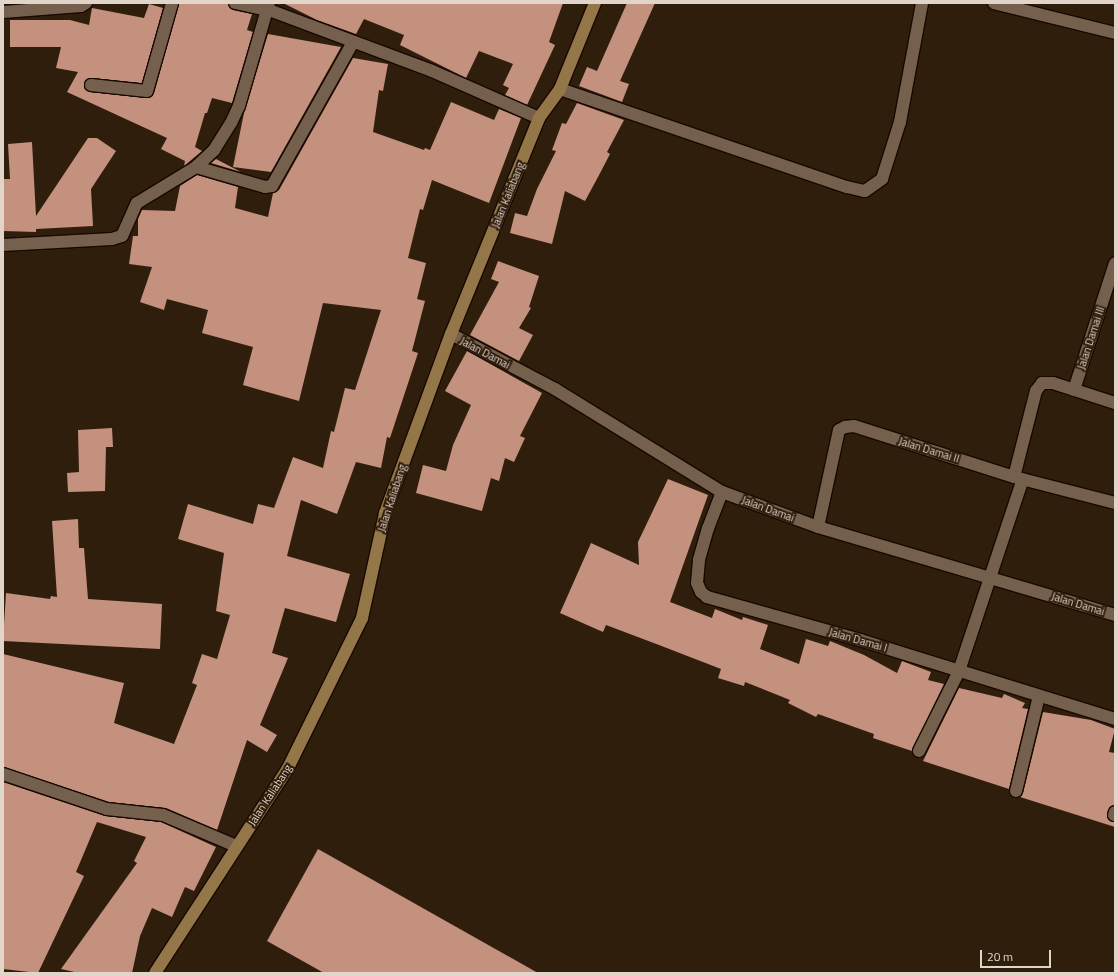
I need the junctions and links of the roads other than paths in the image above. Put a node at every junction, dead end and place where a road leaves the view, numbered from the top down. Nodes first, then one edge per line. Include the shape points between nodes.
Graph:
1 (86, 3) edge
2 (172, 3) edge
3 (235, 3) edge
4 (595, 3) edge
5 (922, 3) edge
6 (994, 3) edge
7 (269, 6) edge
8 (3, 12) edge
9 (1115, 33) edge
10 (353, 42) junction
11 (91, 85) dead end
12 (560, 89) junction
13 (539, 118) junction
14 (196, 167) junction
15 (3, 245) edge
16 (1115, 263) edge
17 (1109, 300) edge
18 (451, 334) junction
19 (1074, 390) junction
20 (1115, 403) edge
21 (1019, 478) junction
22 (722, 492) junction
23 (1115, 502) edge
24 (818, 527) junction
25 (991, 578) junction
26 (1115, 615) edge
27 (959, 671) junction
28 (1039, 696) junction
29 (1115, 719) edge
30 (919, 751) dead end
31 (3, 774) edge
32 (1016, 792) dead end
33 (236, 846) junction
34 (155, 973) edge

1 - 8 street via 81,6
2 - 11 street via 147,91
3 - 7 street
4 - 12 main road, Jalan Kaliabang
5 - 12 street via 900,122 882,179 865,191
6 - 9 street
7 - 10 street
7 - 14 street via 236,115 214,150
10 - 13 street via 432,71
10 - 14 street via 272,186 265,187
12 - 13 main road, Jalan Kaliabang
13 - 18 main road, Jalan Kaliabang
14 - 15 street via 137,203 122,236 112,239
16 - 17 street, Jalan Damai III
17 - 19 street, Jalan Damai III
18 - 22 street, Jalan Damai via 555,389
18 - 33 main road, Jalan Kaliabang via 385,513 362,618 288,768
19 - 20 street
19 - 21 street via 1042,383 1036,391
21 - 23 street, Jalan Damai II
21 - 24 street, Jalan Damai II via 854,426 845,426 839,430
21 - 25 street
22 - 24 street, Jalan Damai
22 - 27 street, Jalan Damai I via 699,560 697,583 704,595
24 - 25 street, Jalan Damai
25 - 26 street, Jalan Damai
25 - 27 street
27 - 28 street, Jalan Damai I
27 - 30 street
28 - 29 street, Jalan Damai I
28 - 32 street
31 - 33 street via 107,809 163,815
33 - 34 main road, Jalan Kaliabang

